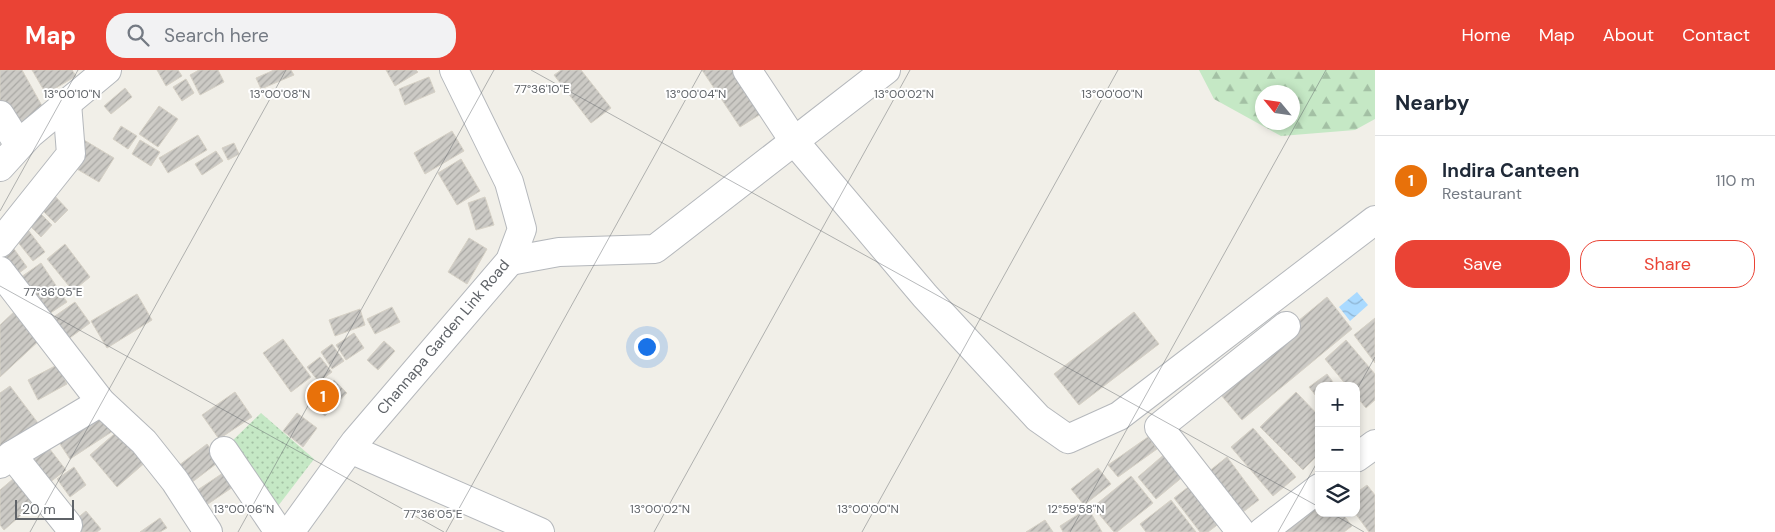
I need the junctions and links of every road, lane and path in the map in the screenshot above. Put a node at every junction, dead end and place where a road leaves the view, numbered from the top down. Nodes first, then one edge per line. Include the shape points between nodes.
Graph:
1 (107, 70) edge
2 (454, 70) edge
3 (747, 70) edge
4 (886, 70) edge
5 (67, 103) junction
6 (0, 115) edge
7 (794, 142) junction
8 (19, 145) junction
9 (0, 166) edge
10 (1375, 220) edge
11 (0, 243) edge
12 (510, 260) junction
13 (0, 270) edge
14 (1286, 326) dead end
15 (101, 402) junction
16 (1375, 444) edge
17 (350, 449) junction
18 (224, 451) dead end
19 (1360, 455) edge
20 (6, 460) edge
21 (1315, 491) edge
22 (68, 525) dead end
23 (208, 532) edge
24 (279, 532) edge
25 (290, 532) edge
26 (540, 532) edge
27 (1241, 532) edge
28 (1262, 532) edge

1 - 5 street
2 - 12 street, Channapa Garden Link Road via 509,182 522,229
3 - 7 street
4 - 7 street
5 - 8 street
5 - 11 street via 71,154
6 - 8 street
7 - 10 street via 932,303 1038,418 1068,439 1119,416
7 - 12 street via 655,249 559,252
8 - 9 street
12 - 17 street, Channapa Garden Link Road
13 - 15 street
14 - 27 street via 1159,427
15 - 20 street
15 - 23 street via 144,442 175,481
16 - 19 street
17 - 25 street, Channapa Garden Link Road
17 - 26 street
18 - 24 street
20 - 22 street
21 - 28 street

